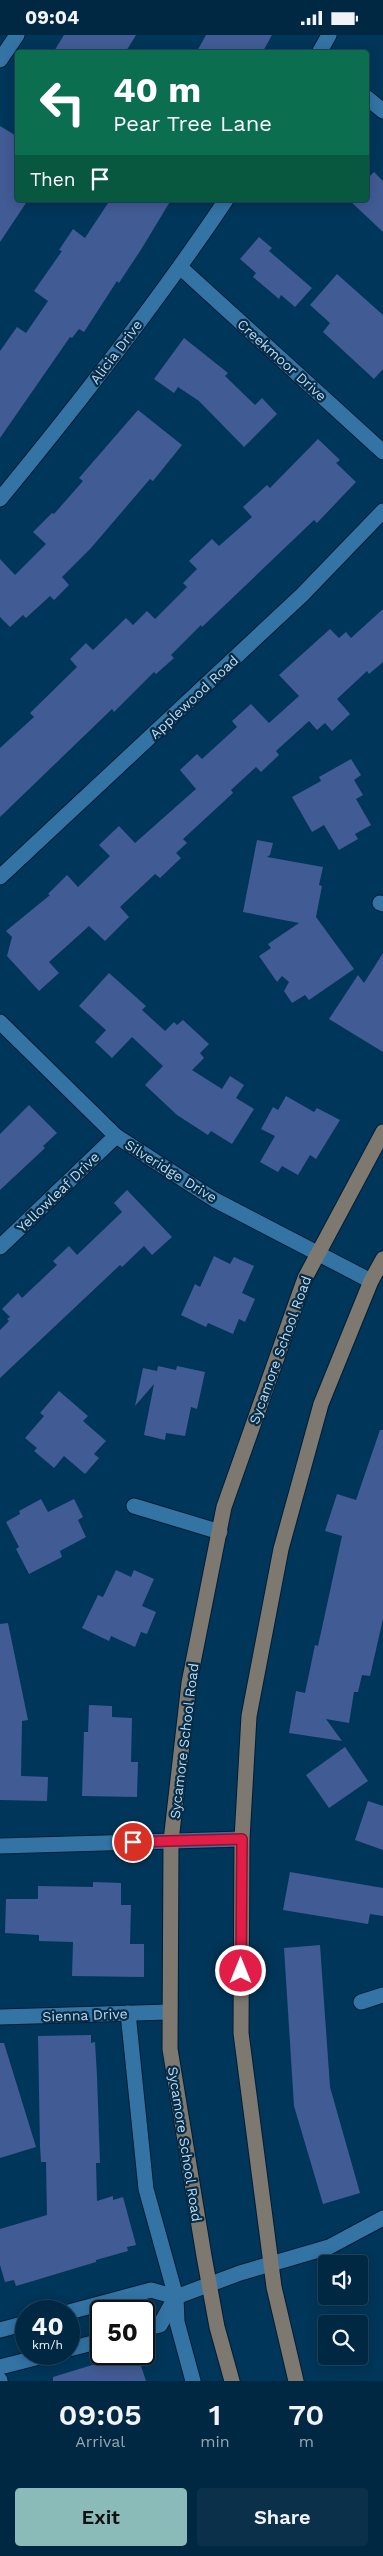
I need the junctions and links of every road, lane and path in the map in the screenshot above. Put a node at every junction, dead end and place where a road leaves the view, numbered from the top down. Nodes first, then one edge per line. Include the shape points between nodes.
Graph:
1 (17, 35) edge
2 (329, 35) edge
3 (321, 50) edge
4 (0, 60) edge
5 (369, 99) edge
6 (383, 111) edge
7 (225, 202) edge
8 (180, 267) junction
9 (383, 452) edge
10 (0, 499) edge
11 (383, 511) edge
12 (0, 877) edge
13 (0, 1021) edge
14 (383, 1132) edge
15 (116, 1136) junction
16 (0, 1247) edge
17 (317, 1254) junction
18 (383, 1259) edge
19 (371, 1281) junction
20 (134, 1507) dead end
21 (220, 1532) junction
22 (242, 1839) junction
23 (171, 1841) junction
24 (0, 1846) edge
25 (383, 1995) edge
26 (360, 2002) dead end
27 (169, 2012) junction
28 (133, 2013) junction
29 (0, 2017) edge
30 (383, 2218) edge
31 (271, 2263) junction
32 (209, 2283) junction
33 (176, 2297) junction
34 (80, 2309) edge
35 (15, 2326) edge
36 (155, 2326) edge
37 (0, 2330) edge
38 (15, 2363) edge
39 (0, 2367) edge
40 (193, 2381) edge
41 (232, 2381) edge
42 (296, 2381) edge

1 - 4 street
2 - 3 street
5 - 6 street
7 - 8 street, Alicia Drive
8 - 9 street, Creekmoor Drive
8 - 10 street, Alicia Drive via 65,420
11 - 12 street, Applewood Road via 295,601
13 - 15 street, Silveridge Drive
14 - 17 main road, Sycamore School Road
15 - 16 street, Yellowleaf Drive
15 - 17 street, Silveridge Drive via 215,1200
17 - 19 street, Silveridge Drive
17 - 21 main road, Sycamore School Road via 305,1278 224,1507
18 - 19 main road
19 - 22 main road via 321,1405 281,1549 249,1716
20 - 21 street
21 - 23 main road, Sycamore School Road via 189,1683
22 - 23 street
22 - 31 main road via 241,2033
23 - 24 street
23 - 27 main road, Sycamore School Road
25 - 26 street
27 - 28 street, Sienna Drive
27 - 32 main road, Sycamore School Road via 170,2049
28 - 29 street, Sienna Drive
28 - 33 street via 146,2189
30 - 31 street via 329,2247
31 - 32 street
31 - 42 main road via 279,2313
32 - 33 street
32 - 41 main road, Sycamore School Road
33 - 34 street via 152,2290
33 - 36 street via 160,2325
33 - 40 street via 177,2322
35 - 37 street
38 - 39 street

